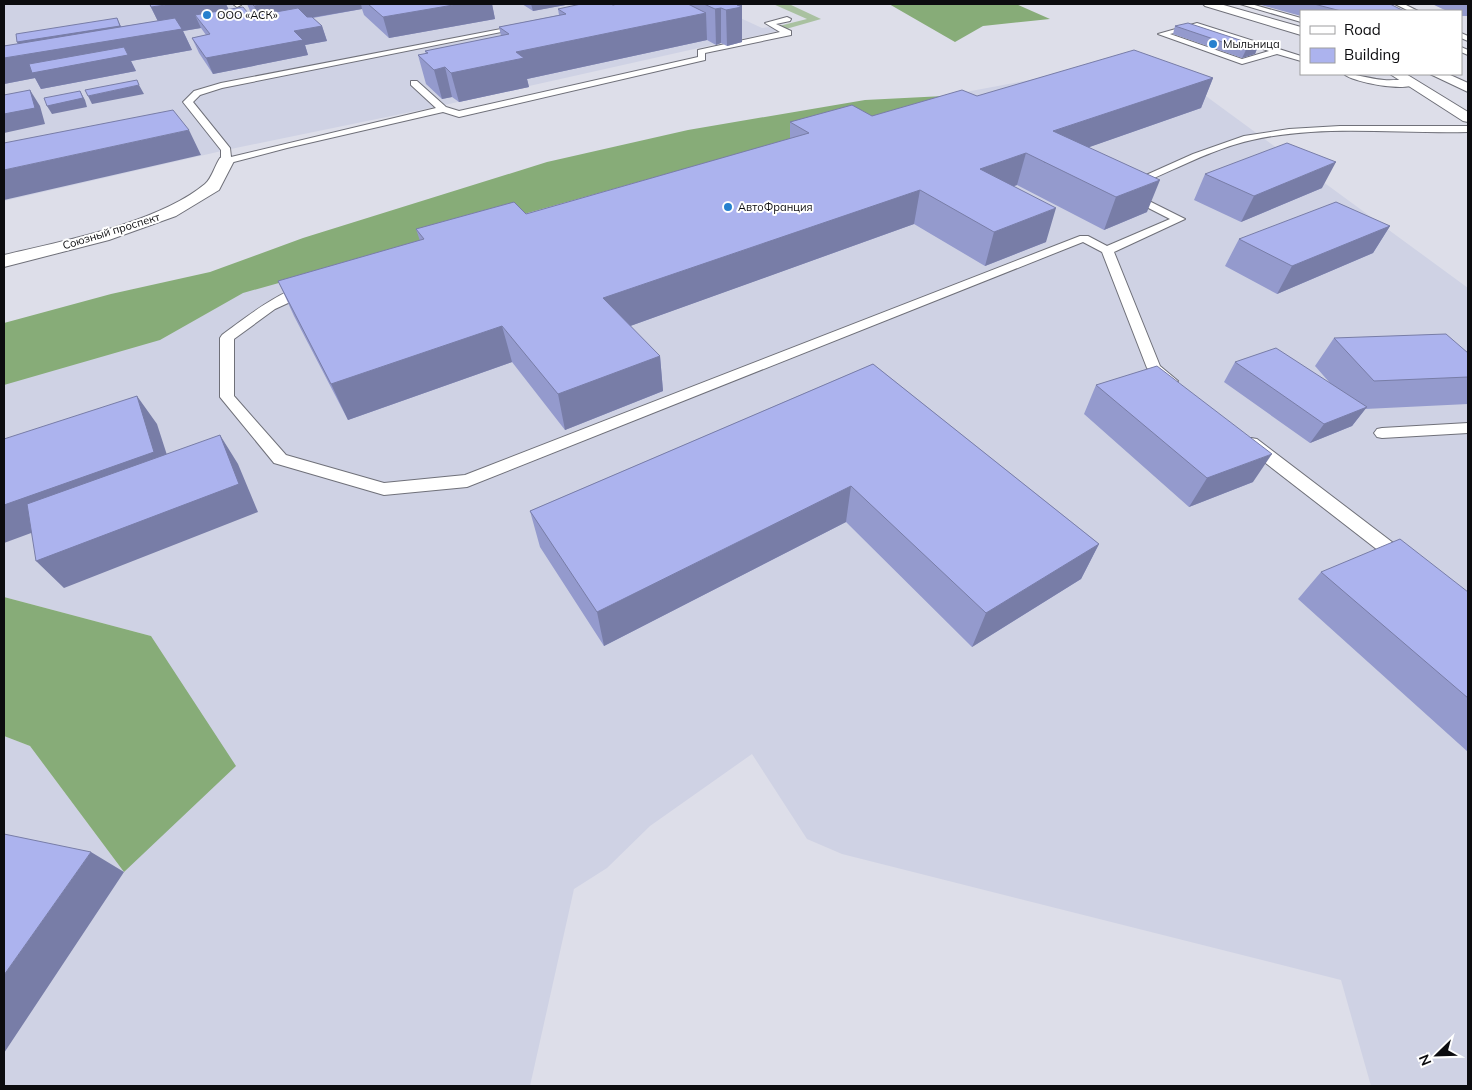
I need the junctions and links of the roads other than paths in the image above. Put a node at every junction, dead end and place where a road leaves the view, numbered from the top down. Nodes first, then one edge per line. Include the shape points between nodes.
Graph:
1 (1209, 4) edge
2 (1244, 4) edge
3 (1399, 4) edge
4 (1412, 10) edge
5 (787, 19) dead end
6 (1300, 20) edge
7 (530, 25) edge
8 (1300, 31) edge
9 (1277, 51) junction
10 (1300, 58) edge
11 (1352, 75) edge
12 (1398, 75) edge
13 (1439, 75) edge
14 (414, 83) dead end
15 (1411, 84) junction
16 (1468, 88) edge
17 (444, 109) junction
18 (1468, 118) edge
19 (1468, 128) edge
20 (226, 161) junction
21 (1107, 250) junction
22 (4, 261) edge
23 (324, 283) edge
24 (1185, 392) edge
25 (1468, 428) edge
26 (1239, 433) edge
27 (1382, 433) dead end
28 (1417, 571) edge

1 - 8 street
2 - 6 lane
3 - 4 lane
5 - 17 lane via 769,23 785,33 702,52 702,58 459,114
7 - 20 lane via 198,93 188,102 226,150
9 - 9 lane via 1242,62 1162,34 1197,25
9 - 10 lane
11 - 15 lane via 1381,83
12 - 15 street
13 - 16 street
14 - 17 lane
15 - 18 street
17 - 20 lane
19 - 21 lane via 1350,128 1262,135 1236,142 1119,189 1180,218
20 - 22 street, Союзный проспект via 213,186 170,212 103,236
21 - 23 lane via 1084,238 467,480 384,489 280,459 227,398 227,338 270,306
21 - 24 lane via 1154,368
25 - 27 lane
26 - 28 lane

